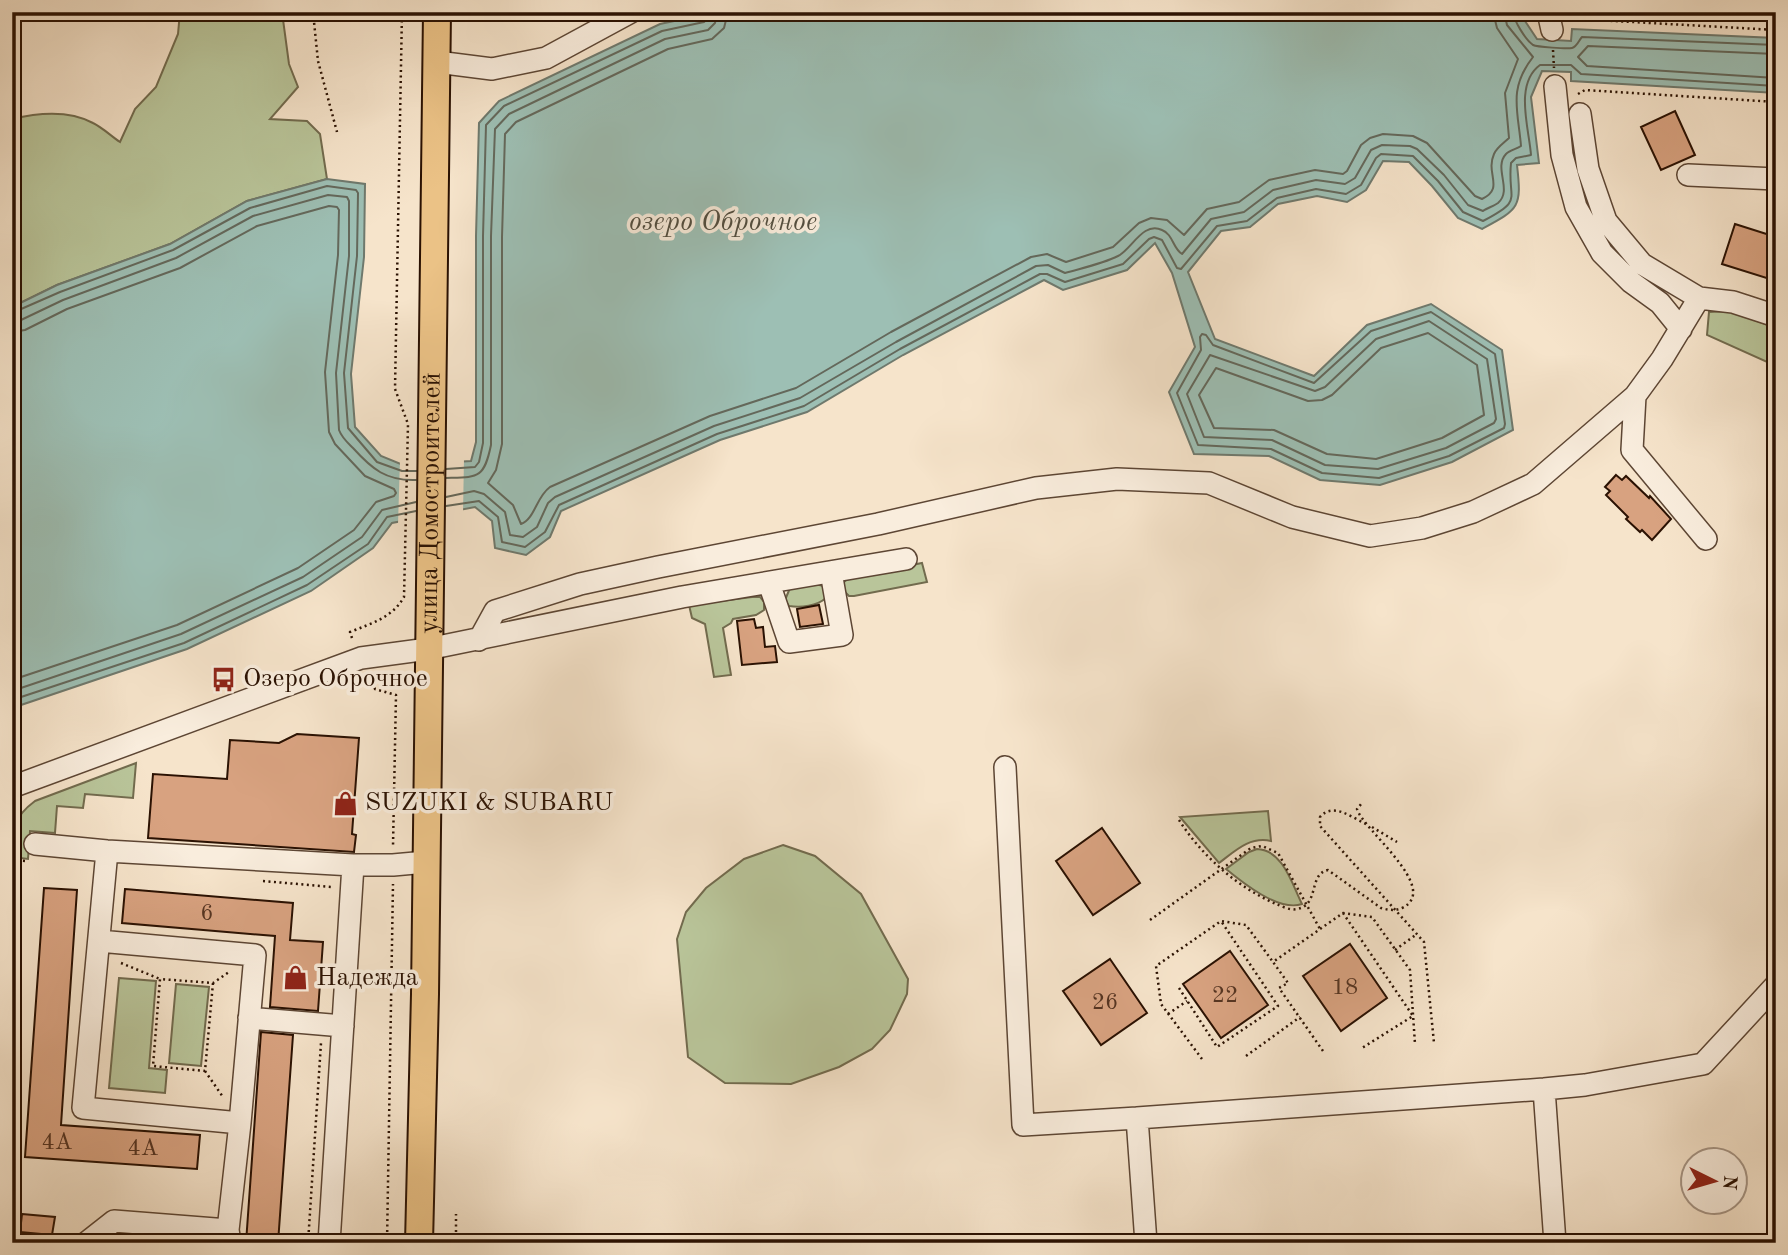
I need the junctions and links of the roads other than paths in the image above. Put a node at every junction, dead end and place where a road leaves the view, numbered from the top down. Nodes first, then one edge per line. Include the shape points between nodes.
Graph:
1 (437, 12) edge
2 (631, 12) edge
3 (437, 62) junction
4 (1555, 82) road end
5 (1578, 105) road end
6 (1688, 174) dead end
7 (1776, 179) edge
8 (1699, 298) junction
9 (1776, 316) edge
10 (1681, 329) junction
11 (1635, 396) junction
12 (1706, 539) dead end
13 (906, 559) dead end
14 (831, 572) junction
15 (769, 583) junction
16 (479, 639) junction
17 (428, 649) junction
18 (1005, 767) dead end
19 (12, 786) edge
20 (35, 844) dead end
21 (107, 851) junction
22 (426, 862) junction
23 (353, 864) junction
24 (98, 950) junction
25 (1776, 985) edge
26 (249, 1018) junction
27 (343, 1026) junction
28 (1544, 1089) junction
29 (1137, 1118) junction
30 (240, 1123) junction
31 (229, 1236) edge
32 (86, 1243) edge
33 (329, 1243) edge
34 (419, 1243) edge
35 (1146, 1243) edge
36 (1555, 1243) edge

1 - 3 main road, улица Домостроителей
2 - 3 street via 546,58 492,69
3 - 17 main road, улица Домостроителей via 420,423 430,561
4 - 10 street via 1562,155 1576,207 1602,253 1660,303
5 - 8 street via 1588,169 1606,221 1642,264
6 - 7 street
8 - 9 street via 1733,302
8 - 10 street
10 - 11 street
11 - 12 street via 1632,450
11 - 16 street via 1533,484 1473,512 1422,528 1370,536 1292,517 1209,483 1117,479 1036,488 580,584 495,611
13 - 14 street
14 - 15 street
14 - 15 street via 842,635 789,642
15 - 16 street
16 - 17 street
17 - 19 street via 361,658
17 - 22 main road, улица Домостроителей
18 - 29 street via 1023,1125
20 - 21 street
21 - 23 street
21 - 24 street
22 - 23 street
22 - 34 main road, улица Домостроителей
23 - 27 street
24 - 26 street via 255,955
24 - 30 street via 83,1108
25 - 28 street via 1703,1064
26 - 27 street
26 - 30 street
27 - 33 street
28 - 29 street
28 - 36 street
29 - 35 street
30 - 31 street
31 - 32 street via 114,1221

